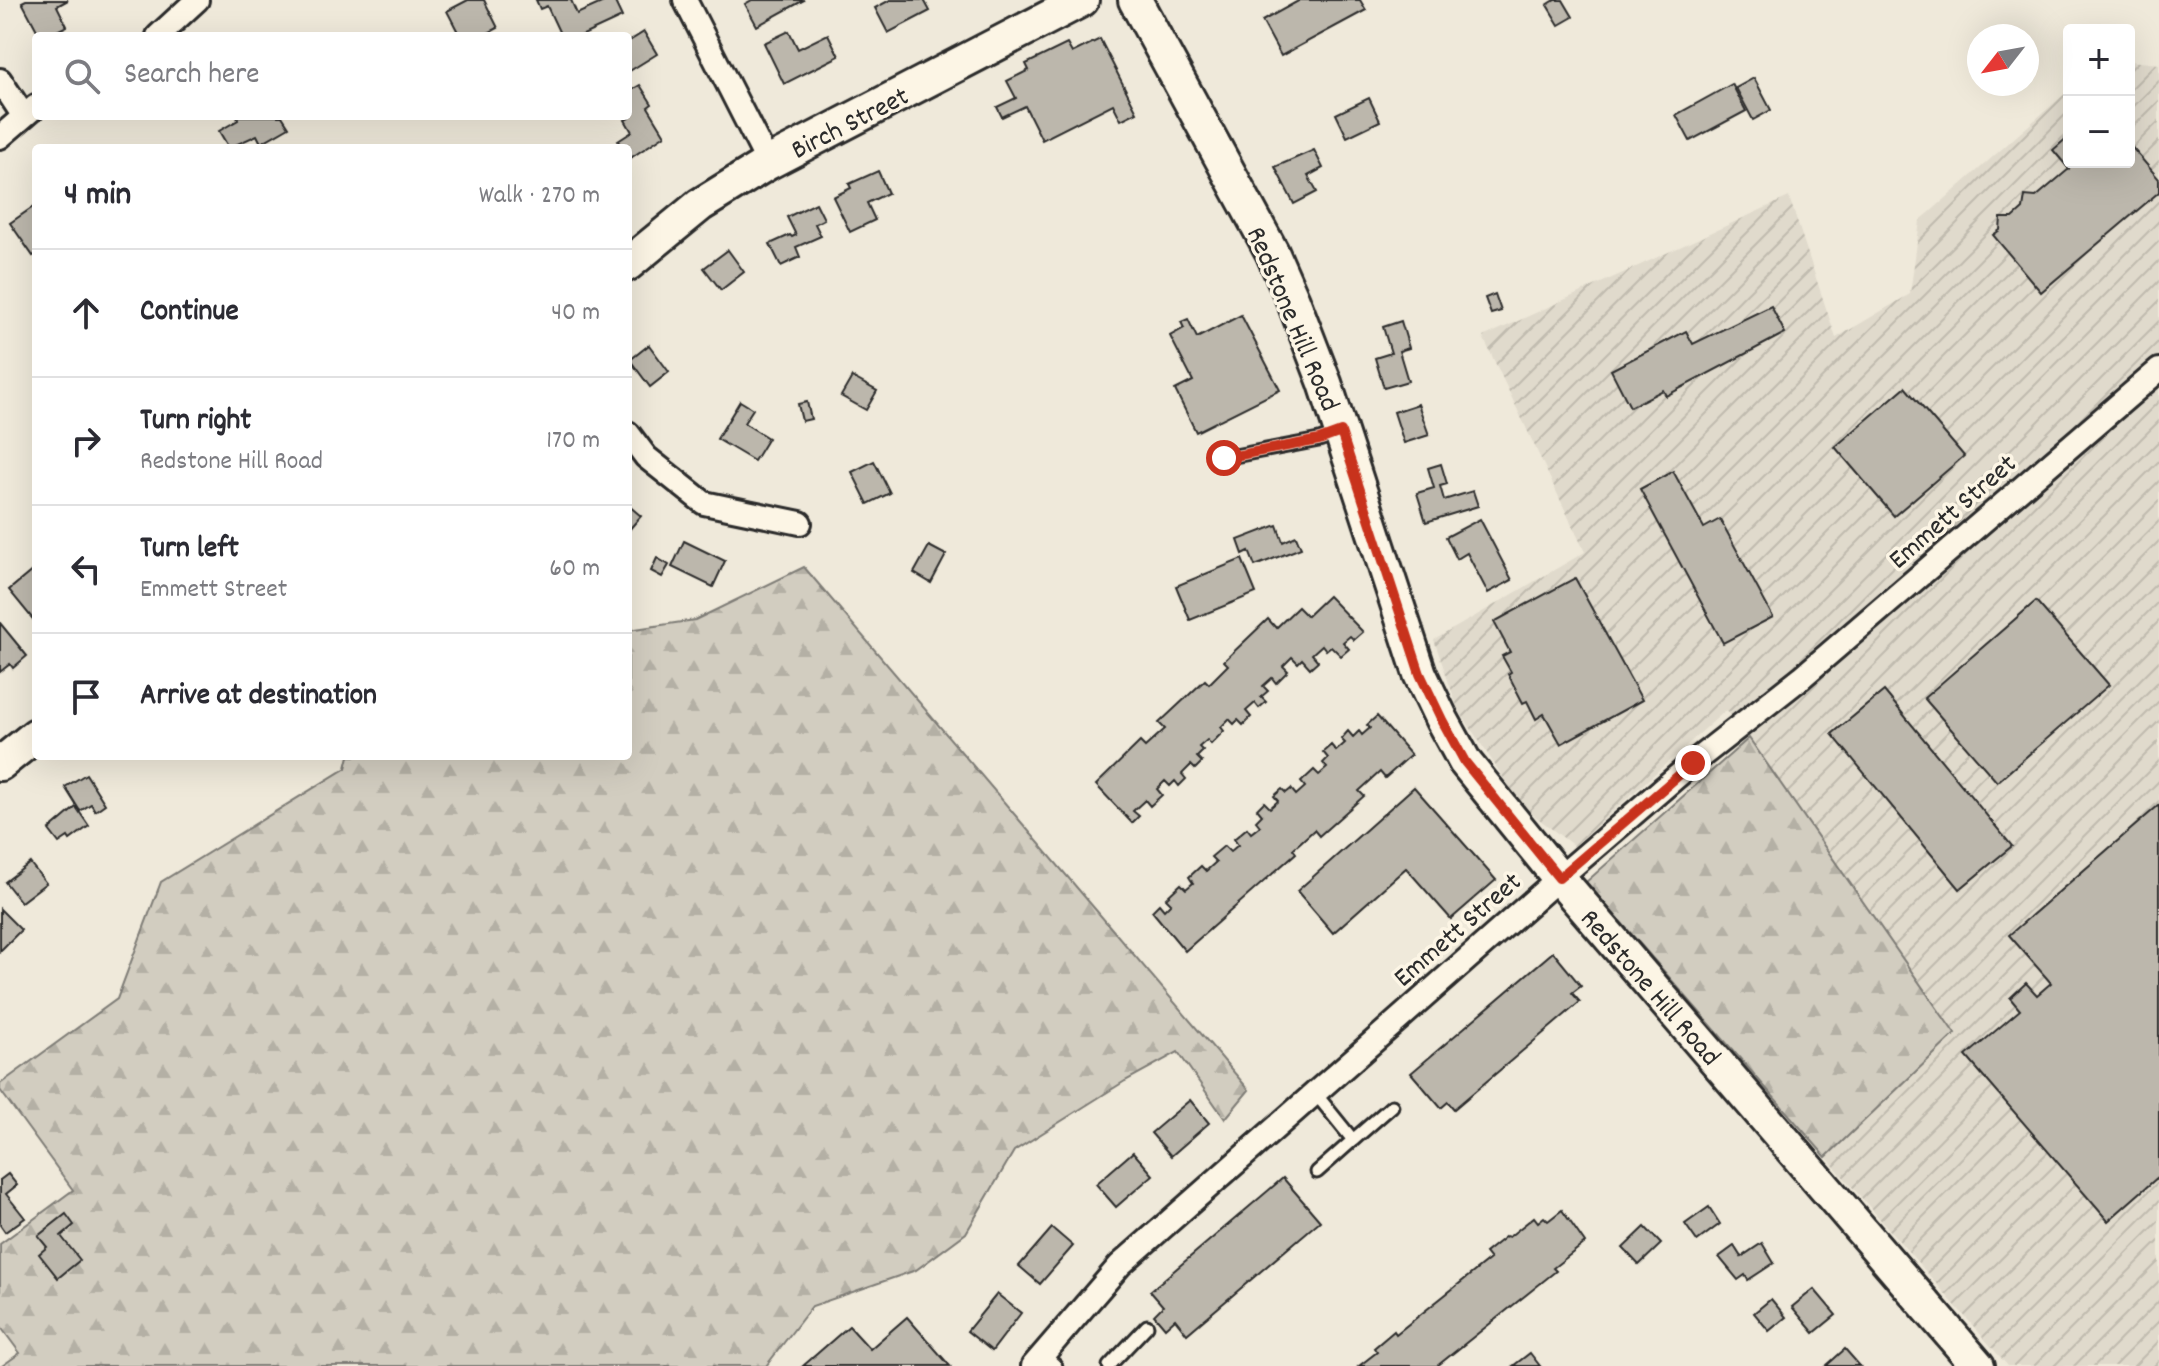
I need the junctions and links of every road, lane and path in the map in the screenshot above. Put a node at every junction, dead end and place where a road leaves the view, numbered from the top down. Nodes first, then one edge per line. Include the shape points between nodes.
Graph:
1 (197, 0) edge
2 (685, 0) edge
3 (1082, 0) edge
4 (1135, 0) edge
5 (162, 32) edge
6 (0, 80) edge
7 (30, 110) edge
8 (0, 137) edge
9 (768, 163) junction
10 (632, 261) edge
11 (2159, 370) edge
12 (1341, 432) junction
13 (632, 438) edge
14 (1224, 458) dead end
15 (800, 523) dead end
16 (32, 738) edge
17 (0, 764) edge
18 (1559, 878) junction
19 (1315, 1093) junction
20 (1392, 1106) dead end
21 (1353, 1140) junction
22 (1317, 1172) dead end
23 (1147, 1326) dead end
24 (1044, 1362) edge
25 (1109, 1366) edge
26 (1978, 1366) edge

1 - 5 street
2 - 9 street
3 - 9 main road, Birch Street
4 - 12 main road, Redstone Hill Road via 1272,252
6 - 7 street
7 - 8 street
9 - 10 main road, Birch Street via 700,205
11 - 18 street, Emmett Street
12 - 14 lane
12 - 18 main road, Redstone Hill Road via 1420,674 1442,720 1465,762
13 - 15 street via 646,457 704,503
16 - 17 main road
18 - 19 street, Emmett Street
18 - 26 main road, Redstone Hill Road
19 - 21 lane
19 - 24 street, Emmett Street via 1120,1265
20 - 21 lane
21 - 22 lane
23 - 25 lane

